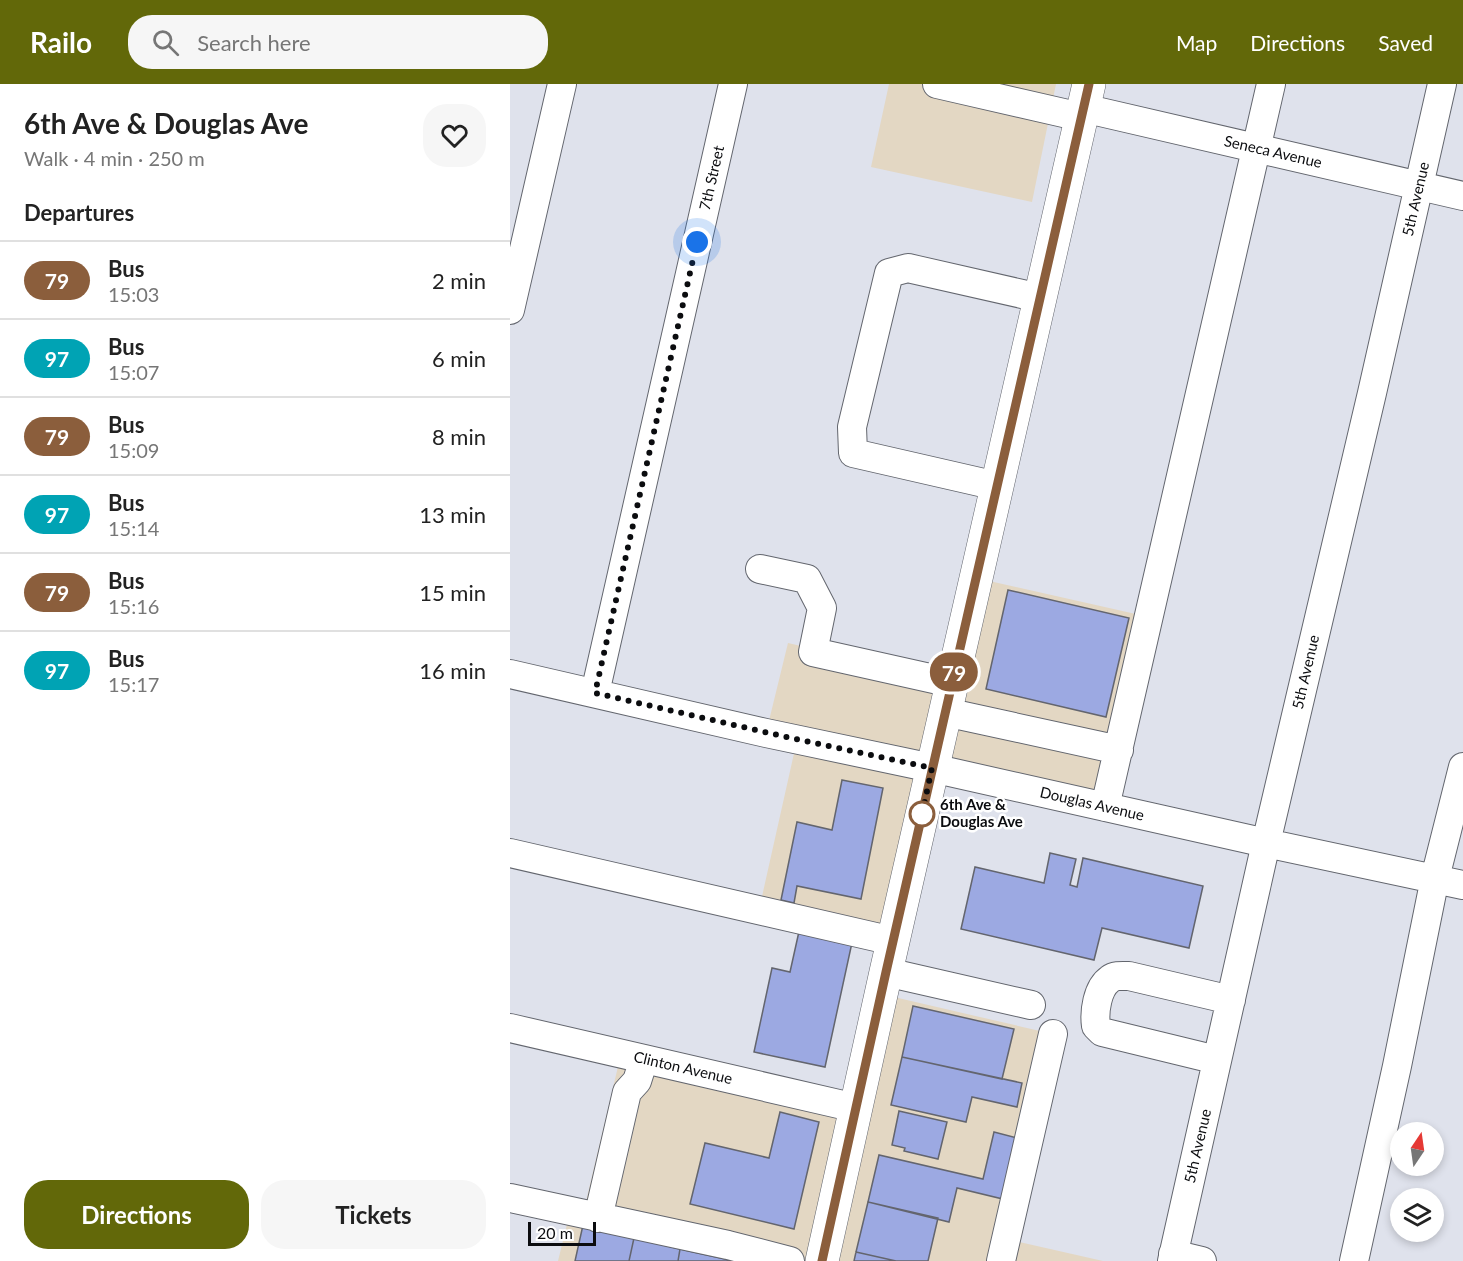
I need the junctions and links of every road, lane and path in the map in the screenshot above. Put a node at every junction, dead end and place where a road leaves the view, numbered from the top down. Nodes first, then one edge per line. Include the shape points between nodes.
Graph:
1 (562, 84) edge
2 (733, 84) edge
3 (937, 84) edge
4 (1271, 84) edge
5 (1442, 84) edge
6 (1084, 103) edge
7 (1256, 148) junction
8 (1419, 185) junction
9 (1463, 196) edge
10 (1040, 298) junction
11 (510, 310) edge
12 (997, 486) junction
13 (760, 569) dead end
14 (510, 674) edge
15 (595, 693) junction
16 (948, 698) junction
17 (1119, 750) junction
18 (1463, 767) edge
19 (932, 768) junction
20 (1105, 807) junction
21 (1266, 843) junction
22 (510, 853) edge
23 (1436, 878) junction
24 (1463, 885) edge
25 (889, 956) junction
26 (1231, 1000) junction
27 (1031, 1005) dead end
28 (510, 1029) edge
29 (1053, 1034) dead end
30 (644, 1059) junction
31 (1217, 1060) junction
32 (856, 1108) junction
33 (510, 1198) edge
34 (598, 1218) junction
35 (1173, 1257) edge
36 (790, 1261) edge
37 (822, 1261) edge
38 (1001, 1261) edge
39 (1202, 1261) edge
40 (1354, 1261) edge

1 - 11 street
2 - 15 street, 7th Street
3 - 6 street, Seneca Avenue
4 - 7 street
5 - 8 street, 5th Avenue
6 - 7 street, Seneca Avenue
6 - 10 main road
7 - 8 street, Seneca Avenue
7 - 17 street
8 - 9 street, Seneca Avenue
8 - 21 street, 5th Avenue
10 - 12 main road
10 - 12 street via 908,268 889,273 852,427 853,453
12 - 16 main road
13 - 16 street via 807,579 822,608 813,652
14 - 15 street, Douglas Avenue
15 - 19 street, Douglas Avenue
16 - 17 street
16 - 19 main road
17 - 20 street
18 - 23 street
19 - 20 street, Douglas Avenue
19 - 25 main road
20 - 21 street, Douglas Avenue
21 - 23 street, Douglas Avenue
21 - 26 street, 5th Avenue
22 - 25 street
23 - 24 street, Douglas Avenue
23 - 40 street
25 - 27 street
25 - 32 main road
26 - 31 street, 5th Avenue
26 - 31 street via 1119,976 1110,979 1100,993 1094,1014 1096,1026 1102,1032
28 - 30 street, Clinton Avenue
29 - 38 street
30 - 32 street, Clinton Avenue
30 - 34 street via 637,1081 627,1092
31 - 35 street, 5th Avenue
32 - 37 main road
33 - 34 street
34 - 36 street
35 - 39 street

